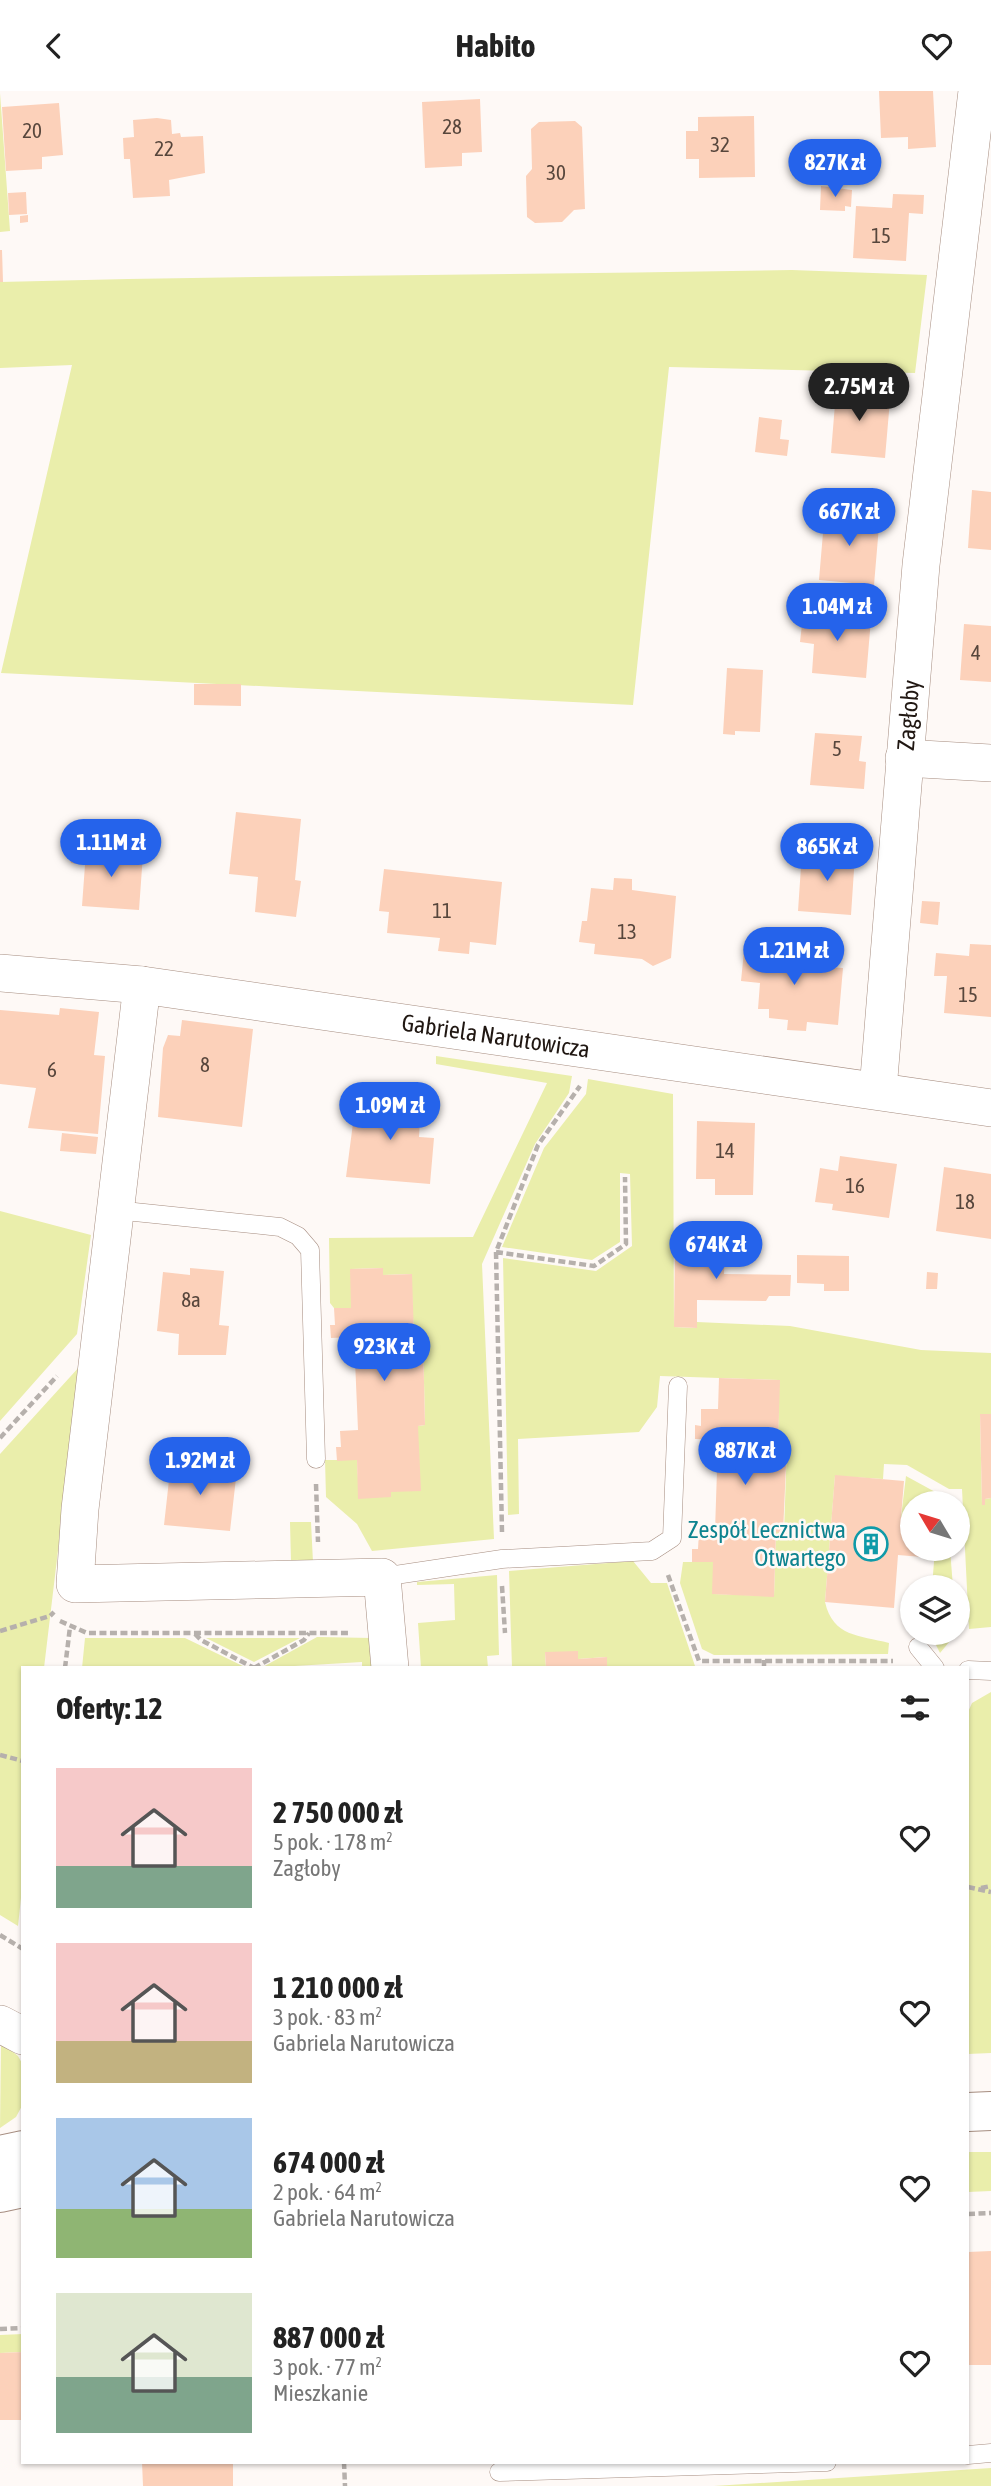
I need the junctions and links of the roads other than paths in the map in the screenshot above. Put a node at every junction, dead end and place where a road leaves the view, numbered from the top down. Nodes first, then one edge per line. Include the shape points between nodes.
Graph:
1 (977, 91) edge
2 (904, 758) junction
3 (991, 763) edge
4 (0, 973) edge
5 (142, 985) junction
6 (878, 1090) junction
7 (991, 1108) edge
8 (115, 1210) junction
9 (678, 1386) dead end
10 (316, 1459) dead end
11 (382, 1577) junction
12 (918, 1647) dead end
13 (389, 1650) edge
14 (934, 1666) edge
15 (969, 1670) edge
16 (991, 1671) edge
17 (0, 2024) edge
18 (21, 2035) edge
19 (991, 2111) edge
20 (969, 2112) edge
21 (21, 2150) edge
22 (0, 2155) edge
23 (21, 2188) edge
24 (0, 2193) edge
25 (991, 2453) edge
26 (969, 2455) edge
27 (761, 2464) edge
28 (499, 2472) dead end

1 - 2 street, Zagłoby via 940,386
2 - 3 street
2 - 6 street, Zagłoby
4 - 5 street, Gabriela Narutowicza
5 - 6 street, Gabriela Narutowicza
5 - 8 street
6 - 7 street, Gabriela Narutowicza
8 - 10 lane via 280,1227 298,1236 310,1250
8 - 11 street via 75,1584
9 - 11 lane via 672,1538 652,1551 502,1559
11 - 13 street
12 - 14 lane
15 - 16 lane
17 - 18 street
19 - 20 street
21 - 22 street
23 - 24 street
25 - 26 lane
27 - 28 lane

